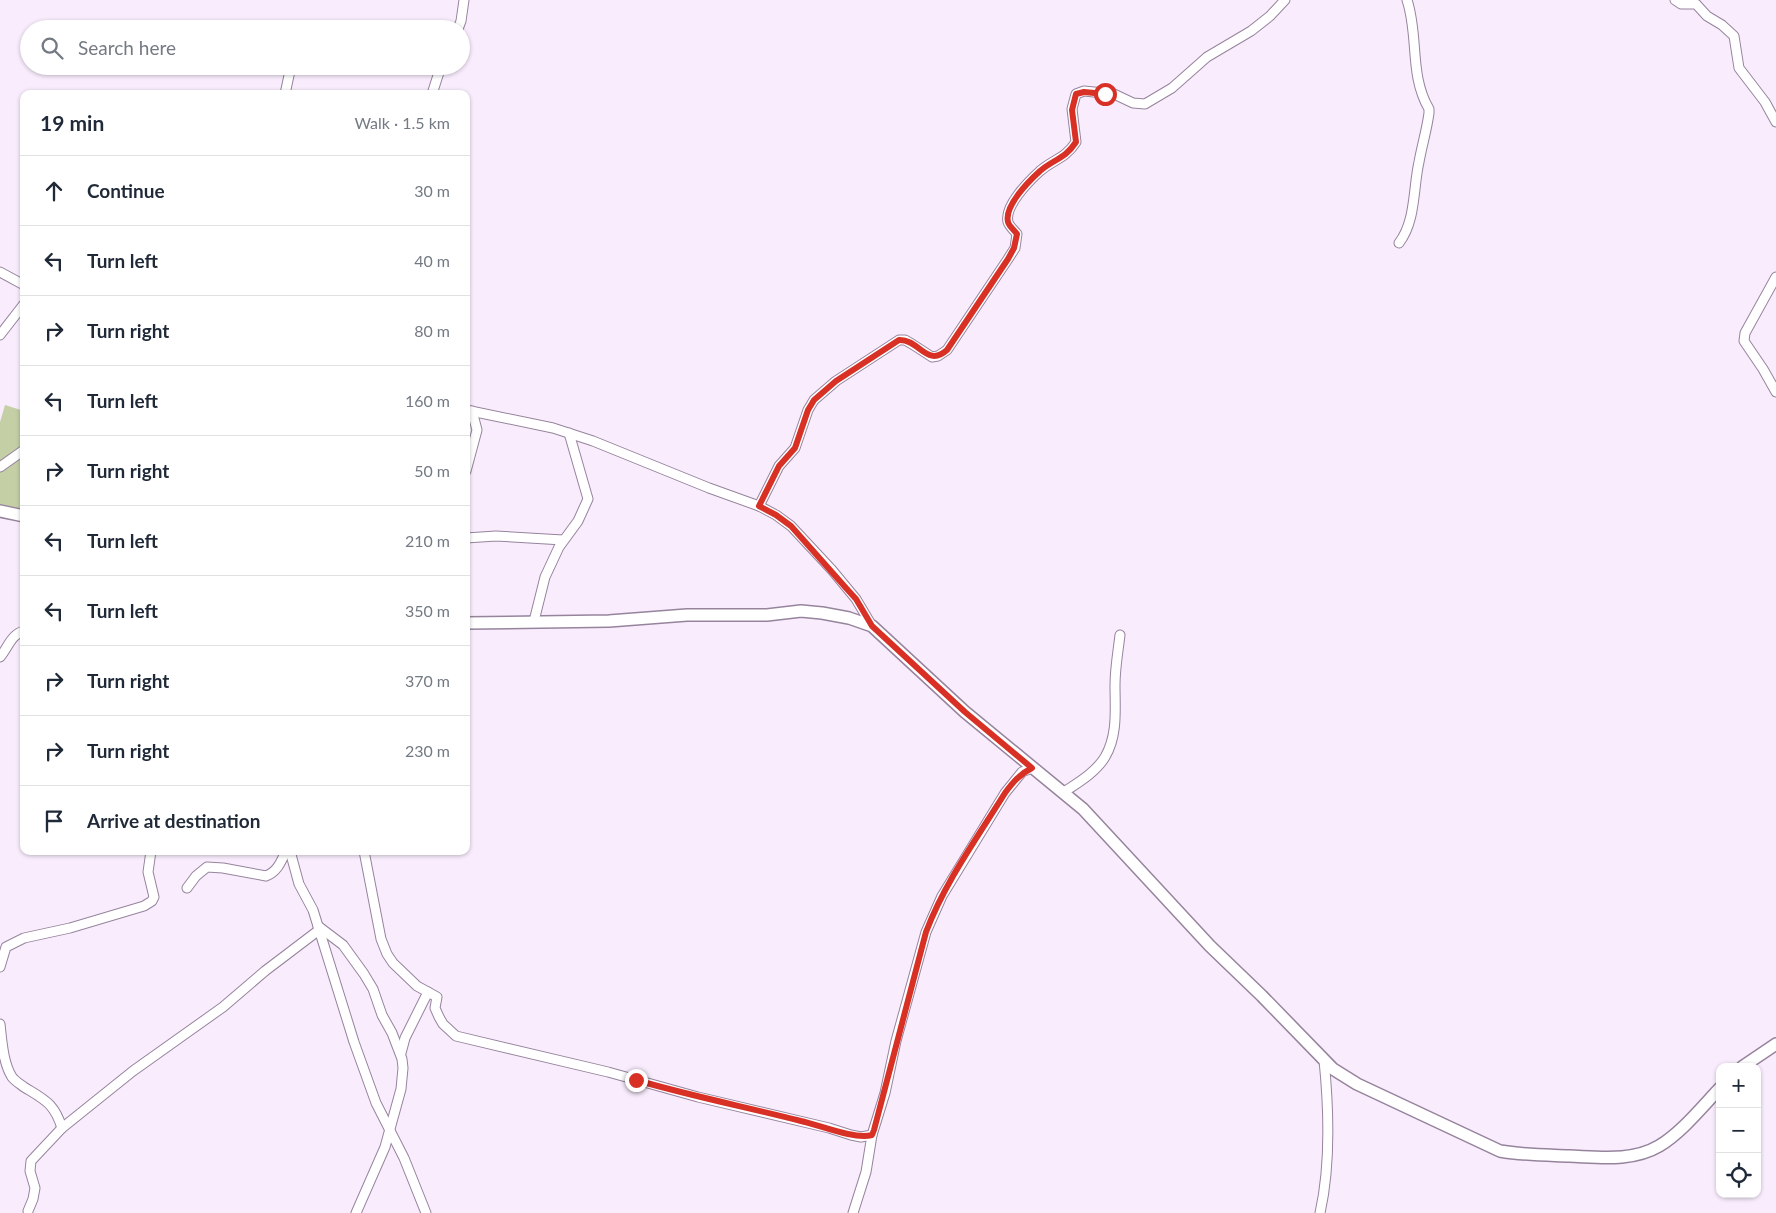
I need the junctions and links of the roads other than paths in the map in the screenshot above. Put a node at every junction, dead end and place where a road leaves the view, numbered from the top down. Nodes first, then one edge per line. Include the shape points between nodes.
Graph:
1 (464, 0) edge
2 (1285, 0) edge
3 (1407, 0) edge
4 (1675, 0) edge
5 (461, 20) edge
6 (289, 75) edge
7 (438, 75) edge
8 (286, 90) edge
9 (433, 90) edge
10 (1776, 122) edge
11 (1399, 243) dead end
12 (0, 272) edge
13 (1776, 277) edge
14 (20, 283) edge
15 (20, 309) edge
16 (0, 335) edge
17 (1776, 392) edge
18 (470, 410) edge
19 (470, 412) edge
20 (570, 433) junction
21 (20, 453) edge
22 (470, 456) edge
23 (0, 467) edge
24 (759, 506) junction
25 (0, 511) edge
26 (20, 515) edge
27 (470, 538) edge
28 (563, 540) junction
29 (534, 621) junction
30 (470, 623) edge
31 (872, 626) junction
32 (20, 632) edge
33 (1120, 635) dead end
34 (0, 657) edge
35 (1032, 768) junction
36 (1064, 792) junction
37 (150, 855) edge
38 (284, 855) edge
39 (291, 855) edge
40 (365, 855) edge
41 (187, 888) dead end
42 (319, 928) junction
43 (0, 967) edge
44 (428, 992) junction
45 (0, 1024) edge
46 (1776, 1044) edge
47 (401, 1053) junction
48 (1324, 1060) junction
49 (1748, 1063) edge
50 (1716, 1092) edge
51 (55, 1110) junction
52 (73, 1118) junction
53 (62, 1128) junction
54 (389, 1130) junction
55 (872, 1135) junction
56 (28, 1211) dead end
57 (356, 1213) edge
58 (426, 1213) edge
59 (853, 1213) edge
60 (1320, 1213) edge

1 - 5 street
2 - 24 street via 1251,31 1207,57 1172,88 1146,104 1133,103 1114,94 1076,94 1072,110 1076,142 1065,155 1041,170 1012,202 1008,224 1017,234 1014,248 951,345 935,357 906,340 899,340 824,390 808,410 795,448 779,466
3 - 11 street via 1414,32 1419,86 1429,113 1410,220
4 - 10 street via 1681,4 1696,4 1734,36 1739,68
6 - 8 street
7 - 9 street
12 - 14 street
13 - 17 street via 1744,338
15 - 16 street
18 - 20 street
19 - 22 street via 477,430
20 - 24 street
20 - 28 street via 588,500 578,521
21 - 23 street
24 - 31 street via 797,532 856,599
25 - 26 street
27 - 28 street
28 - 29 street via 545,577
29 - 30 street
29 - 31 street via 610,621 801,611 822,612
31 - 35 street via 965,712
32 - 34 street
33 - 36 street via 1114,731 1110,746 1093,770
35 - 36 street
35 - 55 street via 1022,772 1005,793 931,918
36 - 48 street via 1100,825 1210,946
37 - 43 street via 148,872 154,897 150,903 70,928 24,938 6,947
38 - 41 street via 272,874 266,876 207,868
39 - 42 street via 299,884
40 - 44 street via 381,939 387,954 417,986
42 - 47 street via 343,945 364,974
42 - 52 street via 223,1007
42 - 54 street via 354,1042
44 - 47 street
44 - 55 street via 437,997 435,1008 439,1017 456,1036 851,1135
45 - 51 street via 11,1075
46 - 49 street
47 - 54 street via 402,1083
48 - 50 street via 1357,1084 1489,1147 1520,1154 1609,1158 1648,1151 1668,1140
48 - 60 street via 1326,1161
51 - 52 street
51 - 53 street
52 - 53 street
53 - 56 street via 31,1161 34,1192
54 - 57 street via 385,1147
54 - 58 street
55 - 59 street via 866,1172

